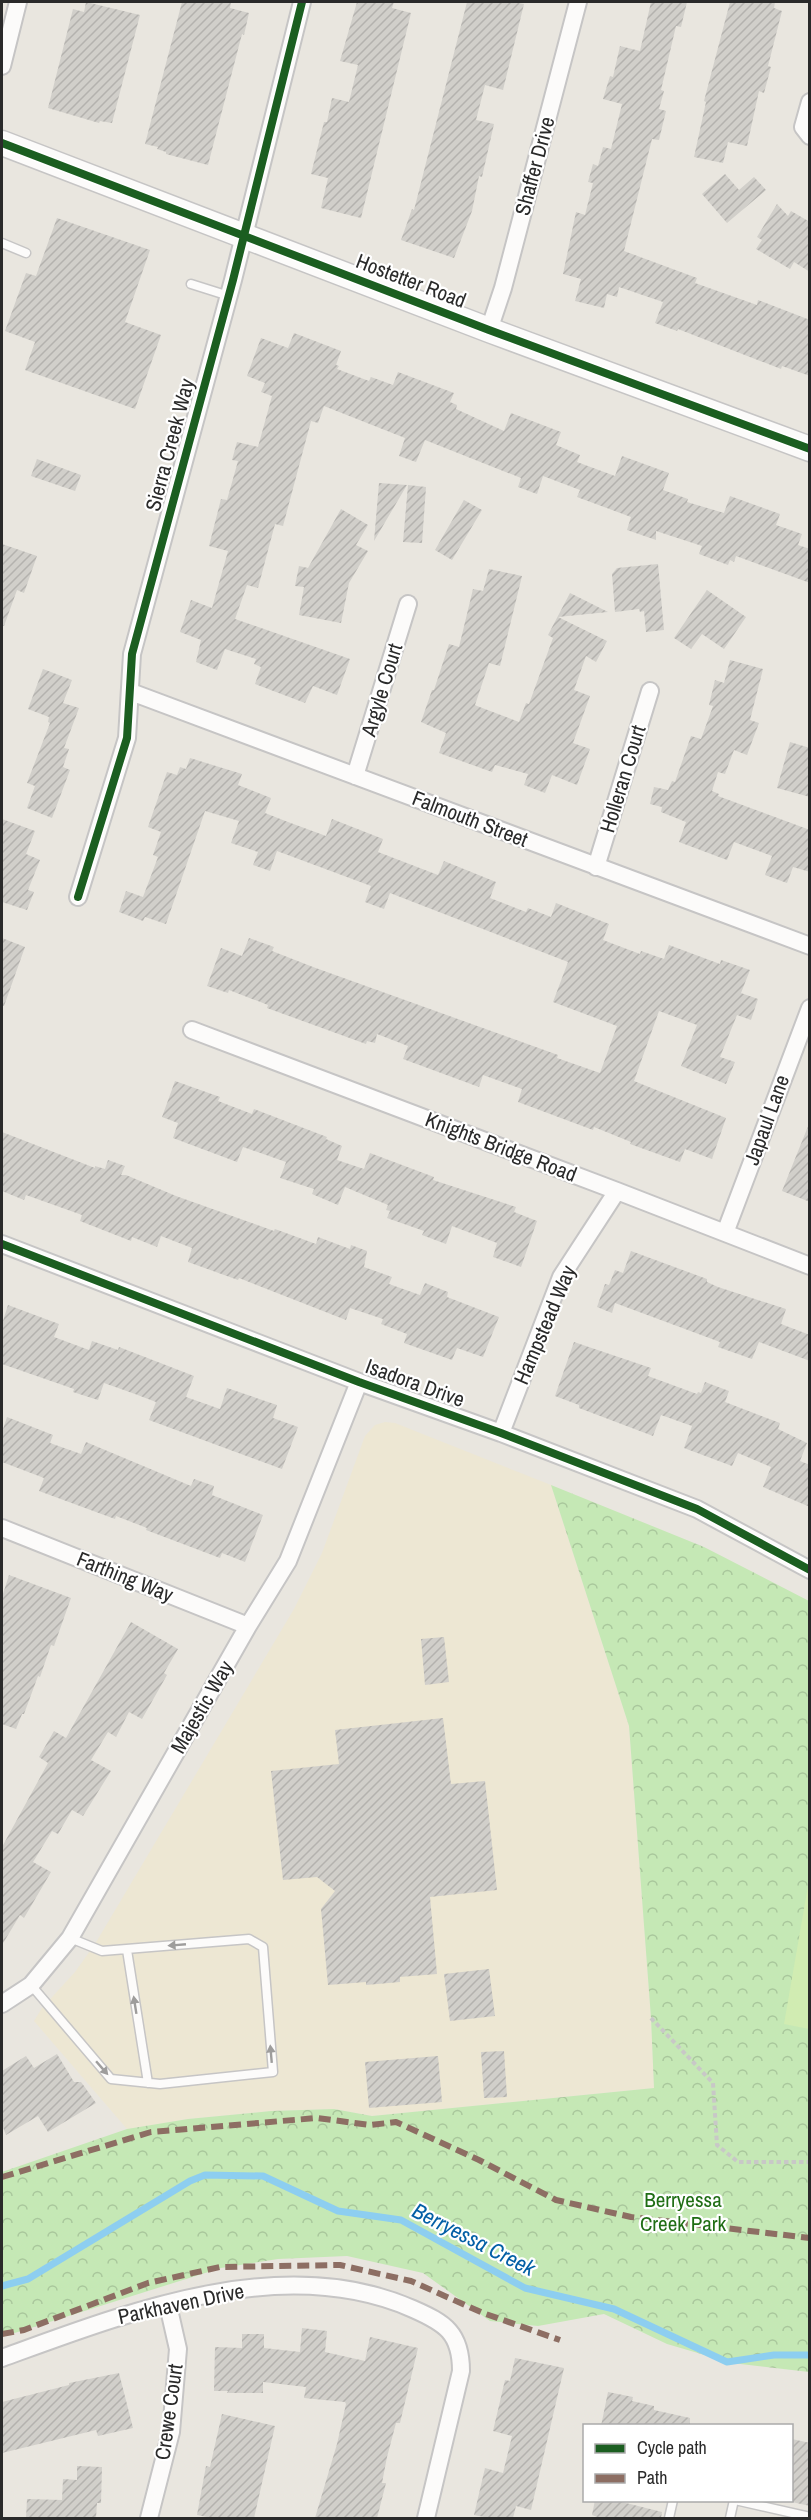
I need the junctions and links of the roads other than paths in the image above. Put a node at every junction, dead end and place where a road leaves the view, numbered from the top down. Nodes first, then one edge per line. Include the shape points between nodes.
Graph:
1 (18, 2) edge
2 (302, 2) edge
3 (578, 2) edge
4 (2, 66) edge
5 (810, 102) edge
6 (810, 136) edge
7 (2, 143) edge
8 (244, 237) junction
9 (2, 243) edge
10 (26, 253) dead end
11 (191, 284) dead end
12 (229, 296) junction
13 (489, 330) junction
14 (810, 449) edge
15 (408, 604) dead end
16 (650, 691) dead end
17 (131, 692) junction
18 (355, 776) junction
19 (596, 867) junction
20 (78, 897) dead end
21 (810, 946) edge
22 (810, 1008) edge
23 (192, 1030) dead end
24 (617, 1191) junction
25 (725, 1233) junction
26 (2, 1244) edge
27 (810, 1266) edge
28 (359, 1382) junction
29 (501, 1433) junction
30 (2, 1528) edge
31 (810, 1570) edge
32 (248, 1626) junction
33 (70, 1938) junction
34 (127, 1950) junction
35 (31, 1985) junction
36 (2, 2004) edge
37 (148, 2083) junction
38 (168, 2305) junction
39 (2, 2358) edge
40 (673, 2502) edge
41 (734, 2502) edge
42 (743, 2502) edge
43 (810, 2517) edge
44 (149, 2518) edge
45 (426, 2518) edge
46 (669, 2518) edge
47 (730, 2518) edge

1 - 4 street
2 - 8 street, Sierra Creek Way
3 - 13 street, Shaffer Drive
5 - 6 street via 803,127
7 - 8 main road, Hostetter Road
8 - 12 street, Sierra Creek Way
8 - 13 main road, Hostetter Road
9 - 10 lane
11 - 12 lane
12 - 17 street, Sierra Creek Way via 132,654
13 - 14 main road, Hostetter Road
15 - 18 street, Argyle Court
16 - 19 street, Holleran Court
17 - 18 street, Falmouth Street
17 - 20 street, Sierra Creek Way via 127,738
18 - 19 street, Falmouth Street
19 - 21 street, Falmouth Street
22 - 25 street, Japaul Lane
23 - 24 street, Knights Bridge Road
24 - 25 street, Knights Bridge Road
24 - 29 street, Hampstead Way via 561,1277
25 - 27 street, Knights Bridge Road
26 - 28 street, Isadora Drive
28 - 29 street, Isadora Drive
28 - 32 street, Majestic Way via 288,1561
29 - 31 street, Isadora Drive via 697,1509
30 - 32 street, Farthing Way
32 - 33 street, Majestic Way
33 - 34 lane via 102,1951
33 - 35 street, Majestic Way
37 -> 34 lane
37 -> 34 lane via 273,2072 262,1947 249,1939
35 - 36 street, Majestic Way
35 -> 37 lane via 111,2079
38 - 39 street, Parkhaven Drive via 106,2320
38 - 44 street, Crewe Court via 178,2349 171,2433
38 - 45 street, Parkhaven Drive via 232,2290 303,2284 398,2302 436,2319 457,2342 461,2371
40 - 46 lane
41 - 47 lane
42 - 43 lane

